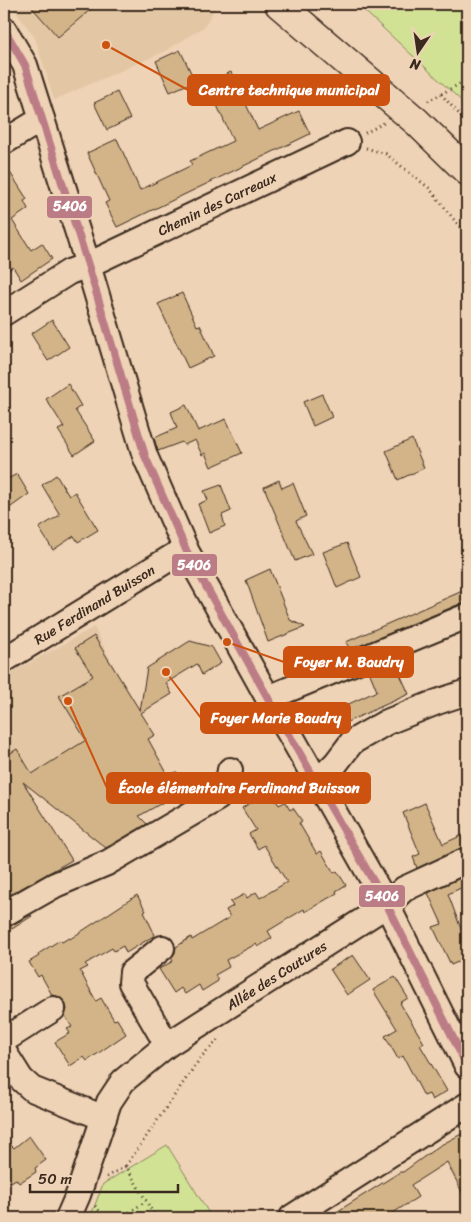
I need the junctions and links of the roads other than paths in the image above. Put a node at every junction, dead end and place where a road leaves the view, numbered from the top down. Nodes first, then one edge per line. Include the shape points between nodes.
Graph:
1 (279, 4) edge
2 (4, 29) edge
3 (42, 119) junction
4 (4, 142) edge
5 (347, 142) road end
6 (467, 172) edge
7 (88, 265) junction
8 (4, 313) edge
9 (185, 549) junction
10 (467, 616) edge
11 (4, 660) edge
12 (467, 692) edge
13 (268, 698) junction
14 (230, 770) dead end
15 (318, 782) junction
16 (467, 860) edge
17 (387, 905) junction
18 (4, 914) edge
19 (162, 948) dead end
20 (53, 1008) dead end
21 (4, 1040) edge
22 (167, 1045) junction
23 (4, 1052) edge
24 (467, 1066) edge
25 (467, 1105) edge
26 (104, 1118) junction
27 (68, 1218) edge
28 (292, 1218) edge

1 - 6 main road via 417,122
2 - 3 street via 25,65
3 - 4 street
3 - 7 street
5 - 7 street, Chemin des Carreaux
7 - 8 street, Chemin des Carreaux via 68,272
7 - 9 street via 145,456
9 - 11 street, Rue Ferdinand Buisson
9 - 13 street
10 - 13 street
12 - 15 street via 387,722 352,742
13 - 15 street
14 - 18 street via 218,798 107,864 55,884
15 - 17 street
16 - 17 street, Allée des Coutures via 404,889
17 - 22 street, Allée des Coutures
17 - 24 street
19 - 22 street via 132,972 131,982
20 - 21 street
22 - 26 street, Allée des Coutures via 123,1081 109,1102
23 - 26 street via 21,1079 32,1089
25 - 28 street
26 - 27 street, Allée des Coutures

